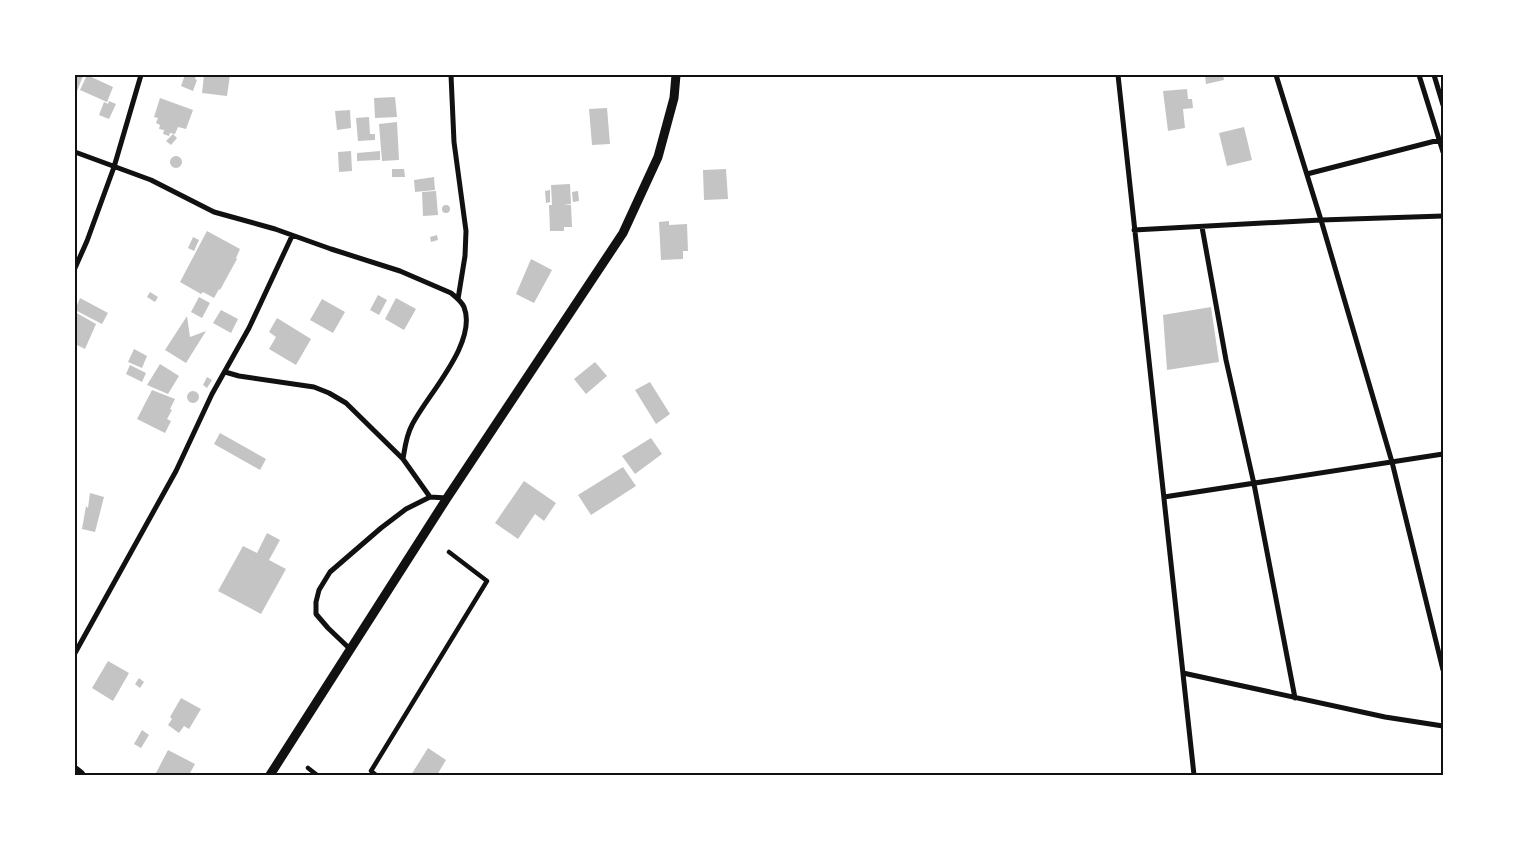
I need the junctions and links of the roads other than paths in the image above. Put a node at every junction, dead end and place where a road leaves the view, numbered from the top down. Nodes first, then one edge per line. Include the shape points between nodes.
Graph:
1 (140, 75) edge
2 (451, 75) edge
3 (676, 75) edge
4 (1118, 75) edge
5 (1276, 75) edge
6 (1418, 75) edge
7 (1434, 75) edge
8 (1443, 105) edge
9 (1439, 140) junction
10 (75, 152) edge
11 (1443, 152) edge
12 (114, 167) junction
13 (1307, 174) junction
14 (1443, 216) edge
15 (1321, 220) junction
16 (1202, 227) junction
17 (1134, 230) junction
18 (292, 236) junction
19 (75, 268) edge
20 (458, 299) junction
21 (225, 372) junction
22 (1443, 454) edge
23 (403, 459) junction
24 (1392, 462) junction
25 (1254, 484) junction
26 (430, 497) junction
27 (1164, 497) junction
28 (447, 498) junction
29 (449, 552) dead end
30 (350, 649) junction
31 (75, 653) edge
32 (1443, 670) edge
33 (1183, 673) junction
34 (1296, 698) junction
35 (1443, 726) edge
36 (308, 768) dead end
37 (75, 771) edge
38 (80, 775) edge
39 (270, 775) edge
40 (317, 775) edge
41 (376, 775) edge
42 (1194, 775) edge

1 - 12 street
2 - 20 street via 454,142 466,231
3 - 28 street via 674,98 658,157 622,233
4 - 17 street
5 - 13 street
6 - 9 street
7 - 8 street
9 - 11 street
9 - 13 street
10 - 12 street
12 - 18 street via 151,180 214,212
12 - 19 street
13 - 15 street
14 - 15 street
15 - 16 street
15 - 24 street
16 - 17 street
16 - 25 street via 1226,360
17 - 27 street
18 - 20 street via 406,273
18 - 21 street
20 - 23 street via 464,306 467,319 463,339 444,379 411,426
21 - 23 street via 314,387 328,393 346,404
21 - 31 street via 176,471
22 - 24 street
23 - 26 street
24 - 25 street
24 - 32 street
25 - 27 street
25 - 34 street
26 - 28 street
26 - 30 street via 406,509 381,528 330,572 319,590 316,614
27 - 33 street
28 - 30 street
29 - 41 street via 487,581 371,771
30 - 39 street
33 - 34 street
33 - 42 street
34 - 35 street via 1385,718
36 - 40 street
37 - 38 main road

